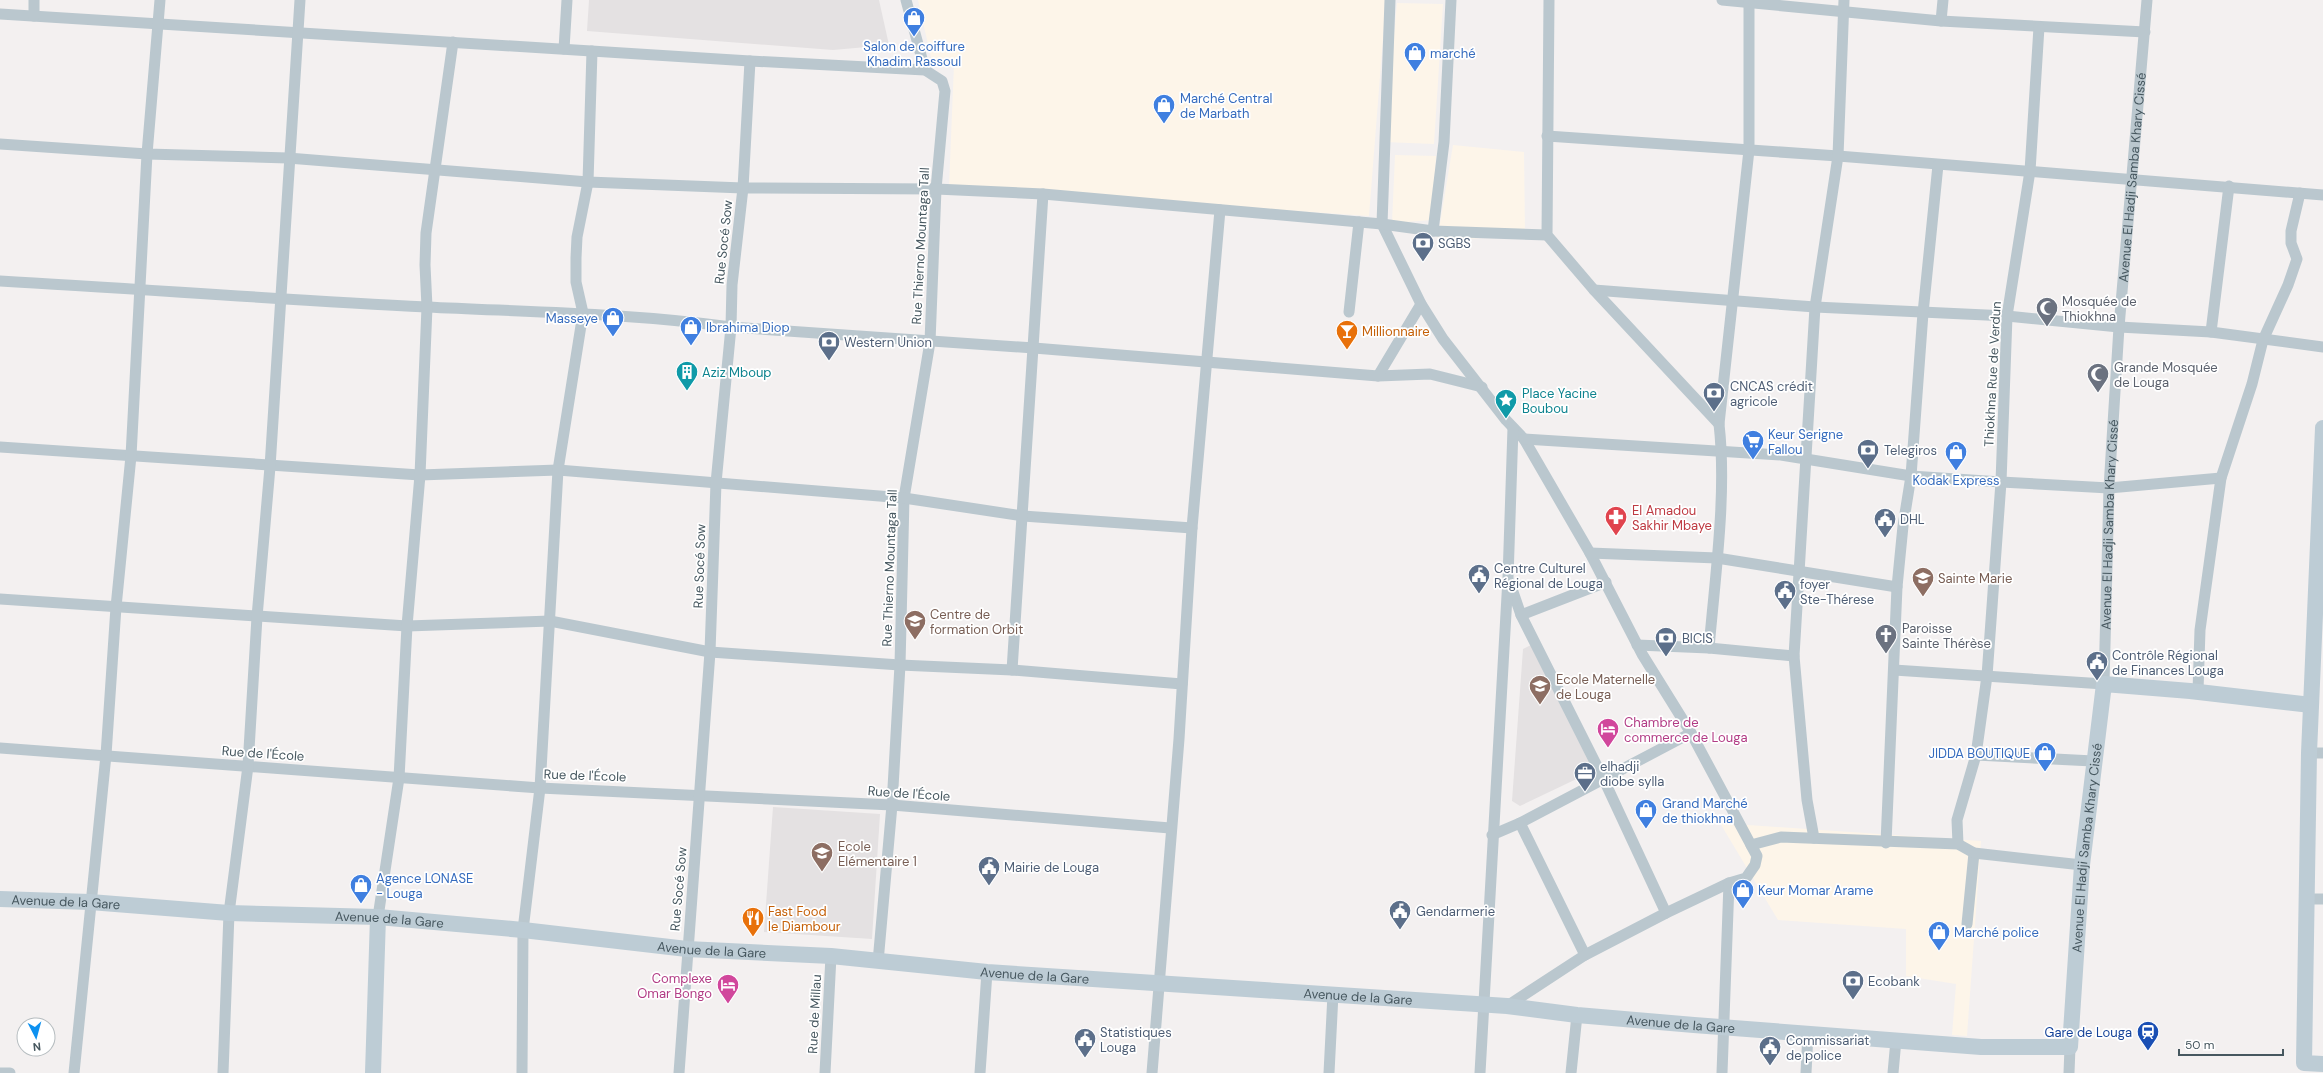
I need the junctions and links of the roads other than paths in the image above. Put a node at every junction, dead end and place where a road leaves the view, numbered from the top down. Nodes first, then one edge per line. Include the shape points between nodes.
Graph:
1 (34, 0) edge
2 (160, 0) edge
3 (300, 0) edge
4 (567, 0) edge
5 (906, 0) edge
6 (1390, 0) edge
7 (1451, 0) edge
8 (1549, 0) edge
9 (1722, 0) edge
10 (1943, 0) edge
11 (2147, 0) edge
12 (1749, 3) junction
13 (1844, 5) edge
14 (0, 14) edge
15 (34, 16) junction
16 (1941, 21) junction
17 (158, 24) junction
18 (2039, 28) junction
19 (2145, 32) junction
20 (296, 33) junction
21 (453, 42) junction
22 (564, 49) junction
23 (592, 51) junction
24 (750, 61) junction
25 (925, 70) junction
26 (1548, 136) junction
27 (0, 144) edge
28 (1749, 150) junction
29 (147, 154) junction
30 (1838, 156) junction
31 (288, 158) junction
32 (1938, 165) junction
33 (434, 170) junction
34 (2030, 171) junction
35 (2132, 179) junction
36 (588, 182) junction
37 (2229, 186) junction
38 (743, 188) junction
39 (936, 189) junction
40 (2300, 193) junction
41 (1043, 194) junction
42 (2323, 195) edge
43 (1220, 210) junction
44 (1359, 222) junction
45 (1382, 224) junction
46 (1432, 231) junction
47 (1547, 235) junction
48 (0, 281) edge
49 (139, 289) junction
50 (1594, 290) junction
51 (282, 298) junction
52 (1734, 300) junction
53 (1421, 304) junction
54 (427, 307) junction
55 (1815, 307) junction
56 (1349, 312) dead end
57 (1923, 312) junction
58 (583, 313) junction
59 (2007, 316) junction
60 (732, 327) junction
61 (2119, 327) junction
62 (2211, 332) junction
63 (2263, 340) junction
64 (930, 342) junction
65 (2323, 347) edge
66 (1034, 348) junction
67 (1207, 362) junction
68 (1378, 376) junction
69 (1482, 387) junction
70 (1719, 424) junction
71 (1513, 428) junction
72 (2323, 428) edge
73 (1524, 439) junction
74 (2322, 444) edge
75 (0, 447) edge
76 (1722, 450) junction
77 (131, 456) junction
78 (1806, 459) junction
79 (270, 466) junction
80 (558, 470) junction
81 (420, 475) junction
82 (1911, 476) junction
83 (2221, 478) junction
84 (2001, 482) junction
85 (716, 483) junction
86 (2109, 488) junction
87 (904, 498) junction
88 (1023, 516) junction
89 (1192, 528) junction
90 (1590, 553) junction
91 (1717, 558) junction
92 (1798, 572) junction
93 (1508, 578) junction
94 (1606, 582) junction
95 (1897, 587) junction
96 (2320, 594) edge
97 (0, 599) edge
98 (116, 607) junction
99 (1521, 615) junction
100 (257, 617) junction
101 (550, 621) junction
102 (407, 626) junction
103 (1637, 645) junction
104 (1709, 648) junction
105 (710, 652) junction
106 (1794, 656) junction
107 (900, 665) junction
108 (1012, 670) junction
109 (1894, 670) junction
110 (1987, 676) junction
111 (1182, 684) junction
112 (2104, 684) junction
113 (2198, 691) junction
114 (2311, 705) junction
115 (1691, 734) junction
116 (0, 748) edge
117 (2316, 753) edge
118 (1976, 754) junction
119 (106, 755) junction
120 (2093, 762) junction
121 (248, 766) junction
122 (399, 778) junction
123 (1604, 780) junction
124 (540, 788) junction
125 (700, 794) junction
126 (892, 806) junction
127 (1520, 823) junction
128 (1170, 828) junction
129 (1492, 835) junction
130 (1814, 838) junction
131 (1886, 843) junction
132 (1958, 844) junction
133 (1751, 845) junction
134 (1974, 853) junction
135 (2082, 865) junction
136 (1729, 883) junction
137 (0, 899) edge
138 (2306, 899) junction
139 (2323, 899) edge
140 (90, 902) junction
141 (229, 913) junction
142 (1666, 913) junction
143 (378, 917) junction
144 (1967, 924) dead end
145 (523, 930) junction
146 (687, 949) junction
147 (1585, 955) junction
148 (831, 956) junction
149 (878, 962) junction
150 (987, 972) junction
151 (1158, 984) junction
152 (1333, 994) junction
153 (1482, 1005) junction
154 (1507, 1006) junction
155 (1577, 1015) junction
156 (1725, 1027) junction
157 (1808, 1033) junction
158 (1896, 1040) junction
159 (2070, 1047) junction
160 (2323, 1064) edge
161 (2304, 1068) edge
162 (0, 1073) edge
163 (10, 1073) edge
164 (74, 1073) edge
165 (223, 1073) edge
166 (373, 1073) edge
167 (522, 1073) edge
168 (679, 1073) edge
169 (825, 1073) edge
170 (980, 1073) edge
171 (1152, 1073) edge
172 (1329, 1073) edge
173 (1480, 1073) edge
174 (1571, 1073) edge
175 (1722, 1073) edge
176 (1806, 1073) edge
177 (1893, 1073) edge
178 (2069, 1073) edge

1 - 15 street
2 - 17 street
3 - 20 street
4 - 22 street
5 - 25 street
6 - 45 street
7 - 46 street via 1444,142
8 - 26 street
9 - 12 street
10 - 16 street
11 - 19 street, Avenue El Hadji Samba Khary Cissé
12 - 13 street
12 - 28 street
13 - 16 street
13 - 30 street
14 - 15 street
15 - 17 street
16 - 18 street
17 - 20 street
17 - 29 street
18 - 19 street
18 - 34 street, Thiokhna Rue de Verdun
19 - 35 street, Avenue El Hadji Samba Khary Cissé
20 - 21 street
20 - 31 street
21 - 22 street
21 - 33 street
22 - 23 street
23 - 24 street
23 - 36 street
24 - 25 street
24 - 38 street, Rue Socé Sow
25 - 39 street, Rue Thierno Mountaga Tall via 942,81 945,91
26 - 28 street
26 - 47 street
27 - 29 street
28 - 30 street
28 - 52 street
29 - 31 street
29 - 49 street
30 - 32 street
30 - 55 street
31 - 33 street
31 - 51 street
32 - 34 street
32 - 57 street
33 - 36 street
33 - 54 street via 426,232
34 - 35 street
34 - 59 street, Thiokhna Rue de Verdun
35 - 37 street
35 - 61 street, Avenue El Hadji Samba Khary Cissé
36 - 38 street
36 - 58 street via 577,237 576,258 576,282
37 - 40 street
37 - 62 street
38 - 39 street
38 - 60 street, Rue Socé Sow via 732,285
39 - 41 street
39 - 64 street, Rue Thierno Mountaga Tall
40 - 42 street
40 - 63 street via 2291,230 2297,259
41 - 43 street
41 - 66 street
43 - 44 street
43 - 67 street
44 - 45 street
44 - 56 street
45 - 46 street
45 - 53 street
46 - 47 street
47 - 50 street
48 - 49 street
49 - 51 street
49 - 77 street
50 - 52 street
50 - 70 street
51 - 54 street
51 - 79 street
52 - 55 street
52 - 70 street
53 - 68 street
53 - 69 street via 1443,339
54 - 58 street
54 - 81 street
55 - 57 street
55 - 78 street
57 - 59 street
57 - 82 street
58 - 60 street
58 - 80 street
59 - 61 street
59 - 84 street, Thiokhna Rue de Verdun
60 - 64 street
60 - 85 street, Rue Socé Sow
61 - 62 street
61 - 86 street, Avenue El Hadji Samba Khary Cissé
62 - 63 street
63 - 65 street
63 - 83 street via 2252,384
64 - 66 street
64 - 87 street, Rue Thierno Mountaga Tall
66 - 67 street
66 - 88 street
67 - 68 street
67 - 89 street
68 - 69 street via 1430,374
69 - 71 street
70 - 76 street
71 - 73 street
71 - 93 street
72 - 74 street
73 - 76 street
73 - 90 street
74 - 96 street
75 - 77 street
76 - 78 street
76 - 91 street
77 - 79 street
77 - 98 street
78 - 82 street
78 - 92 street
79 - 81 street
79 - 100 street
80 - 81 street
80 - 85 street
80 - 101 street
81 - 102 street
82 - 84 street
82 - 95 street
83 - 86 street
83 - 113 street via 2200,630
84 - 86 street
84 - 110 street, Thiokhna Rue de Verdun
85 - 87 street
85 - 105 street, Rue Socé Sow
86 - 112 street, Avenue El Hadji Samba Khary Cissé
87 - 88 street
87 - 107 street, Rue Thierno Mountaga Tall
88 - 89 street
88 - 108 street
89 - 111 street
90 - 91 street
90 - 94 street
91 - 92 street
91 - 104 street
92 - 95 street
92 - 106 street
93 - 99 street
93 - 129 street
94 - 99 street
94 - 103 street
95 - 109 street
96 - 114 street
97 - 98 street
98 - 100 street
98 - 119 street
99 - 123 street
100 - 102 street
100 - 121 street
101 - 102 street
101 - 105 street
101 - 124 street
102 - 122 street
103 - 104 street
103 - 115 street
104 - 106 street
105 - 107 street
105 - 125 street, Rue Socé Sow
106 - 130 street via 1807,800
107 - 108 street
107 - 126 street, Rue Thierno Mountaga Tall
108 - 111 street
109 - 110 street
109 - 131 street
110 - 112 street
110 - 118 street, Thiokhna Rue de Verdun
111 - 128 street
112 - 113 street
112 - 120 street, Avenue El Hadji Samba Khary Cissé
113 - 114 street
114 - 117 street
115 - 123 street
115 - 133 street
116 - 119 street, Rue de l'École
117 - 138 street
118 - 120 street
118 - 132 street, Thiokhna Rue de Verdun via 1958,820
119 - 121 street, Rue de l'École
119 - 140 street
120 - 135 street, Avenue El Hadji Samba Khary Cissé
121 - 122 street, Rue de l'École
121 - 141 street
122 - 124 street, Rue de l'École
122 - 143 street
123 - 127 street
123 - 142 street
124 - 125 street, Rue de l'École
124 - 145 street
125 - 126 street, Rue de l'École
125 - 146 street, Rue Socé Sow
126 - 128 street, Rue de l'École
126 - 149 street, Rue Thierno Mountaga Tall
127 - 129 street
127 - 147 street
128 - 151 street
129 - 153 street
130 - 131 street
130 - 133 street via 1781,837
131 - 132 street
132 - 134 street
133 - 136 street via 1757,856 1755,865 1746,878
134 - 135 street
134 - 144 street
135 - 159 street, Avenue El Hadji Samba Khary Cissé
136 - 142 street
136 - 156 street
137 - 140 street, Avenue de la Gare
138 - 139 street
138 - 161 street
140 - 141 street, Avenue de la Gare
140 - 164 street
141 - 143 street, Avenue de la Gare
141 - 165 street
142 - 147 street
143 - 145 street, Avenue de la Gare
143 - 166 street
145 - 146 street, Avenue de la Gare
145 - 167 street
146 - 148 street, Avenue de la Gare
146 - 168 street, Rue Socé Sow
147 - 154 street
148 - 149 street, Avenue de la Gare
148 - 169 street, Rue de Millau
149 - 150 street, Avenue de la Gare
150 - 151 street, Avenue de la Gare
150 - 170 street
151 - 152 street, Avenue de la Gare
151 - 171 street
152 - 153 street, Avenue de la Gare
152 - 172 street
153 - 154 street, Avenue de la Gare
153 - 173 street
154 - 155 street, Avenue de la Gare
155 - 156 street, Avenue de la Gare
155 - 174 street
156 - 157 street, Avenue de la Gare
156 - 175 street
157 - 158 street, Avenue de la Gare
157 - 176 street
158 - 159 street, Avenue de la Gare via 1981,1047
158 - 177 street
159 - 178 street, Avenue El Hadji Samba Khary Cissé
160 - 161 street
162 - 163 street

